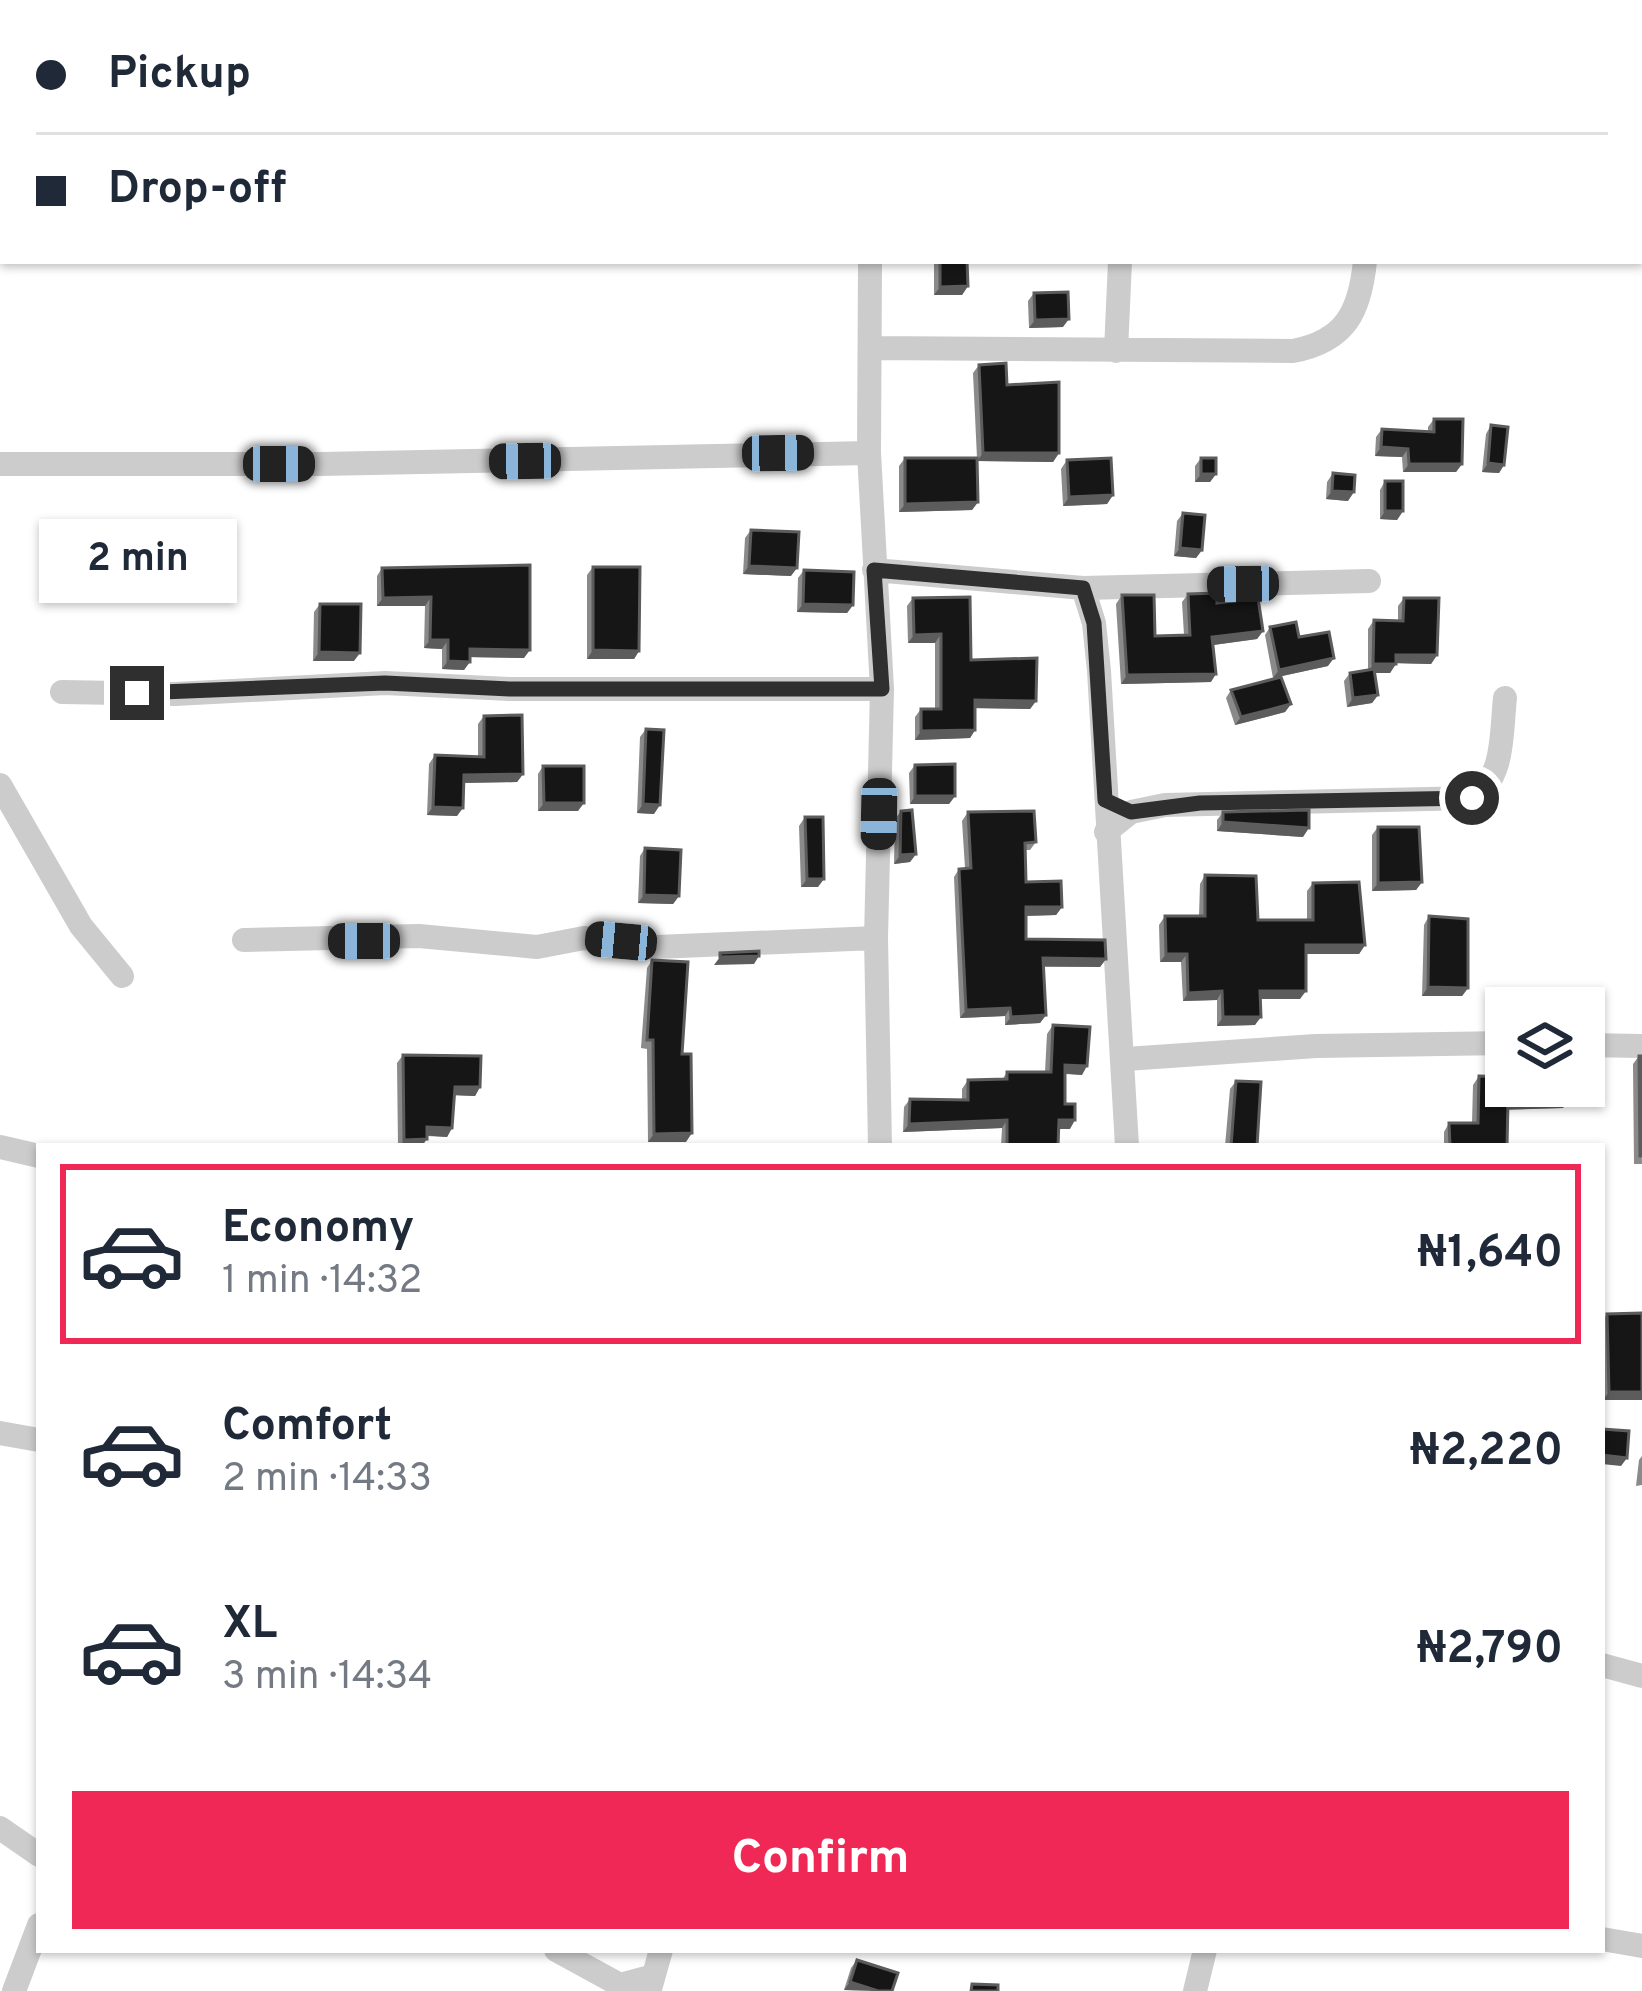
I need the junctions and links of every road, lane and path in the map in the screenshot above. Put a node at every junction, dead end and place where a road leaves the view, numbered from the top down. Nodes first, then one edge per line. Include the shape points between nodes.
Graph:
1 (870, 264) edge
2 (1120, 264) edge
3 (1364, 264) edge
4 (869, 348) junction
5 (1116, 351) junction
6 (868, 453) junction
7 (0, 464) edge
8 (874, 570) junction
9 (1369, 581) dead end
10 (1083, 588) junction
11 (882, 689) junction
12 (62, 692) dead end
13 (1505, 698) dead end
14 (0, 785) edge
15 (1105, 800) junction
16 (1131, 812) junction
17 (1106, 832) junction
18 (876, 938) junction
19 (244, 940) dead end
20 (122, 976) dead end
21 (1485, 1043) edge
22 (1605, 1045) edge
23 (1642, 1046) edge
24 (1126, 1059) junction
25 (880, 1143) edge
26 (1127, 1143) edge
27 (0, 1147) edge
28 (36, 1155) edge
29 (0, 1433) edge
30 (36, 1439) edge
31 (1605, 1666) edge
32 (1642, 1676) edge
33 (0, 1828) edge
34 (36, 1853) edge
35 (36, 1933) edge
36 (1605, 1940) edge
37 (1642, 1946) edge
38 (561, 1953) edge
39 (660, 1953) edge
40 (1204, 1953) edge
41 (651, 1984) edge
42 (14, 1991) edge
43 (1195, 1991) edge

1 - 4 street
2 - 5 street
3 - 5 street via 1352,320 1316,347
4 - 5 street
4 - 6 street
6 - 7 street
6 - 8 street
8 - 10 street
8 - 11 street
9 - 10 street
10 - 15 street via 1094,623
11 - 12 street via 385,683
11 - 18 street
13 - 16 street via 1498,761 1489,787 1472,798 1200,803
14 - 20 street via 81,926
15 - 16 street
15 - 17 street
16 - 17 street
17 - 24 street
18 - 19 street via 656,946 584,938 537,947 418,936
18 - 25 street
21 - 24 street
22 - 23 street
24 - 26 street
27 - 28 street
29 - 30 street
31 - 32 street
33 - 34 street
35 - 42 street
36 - 37 street
38 - 41 street via 620,1985
39 - 41 street
40 - 43 street

